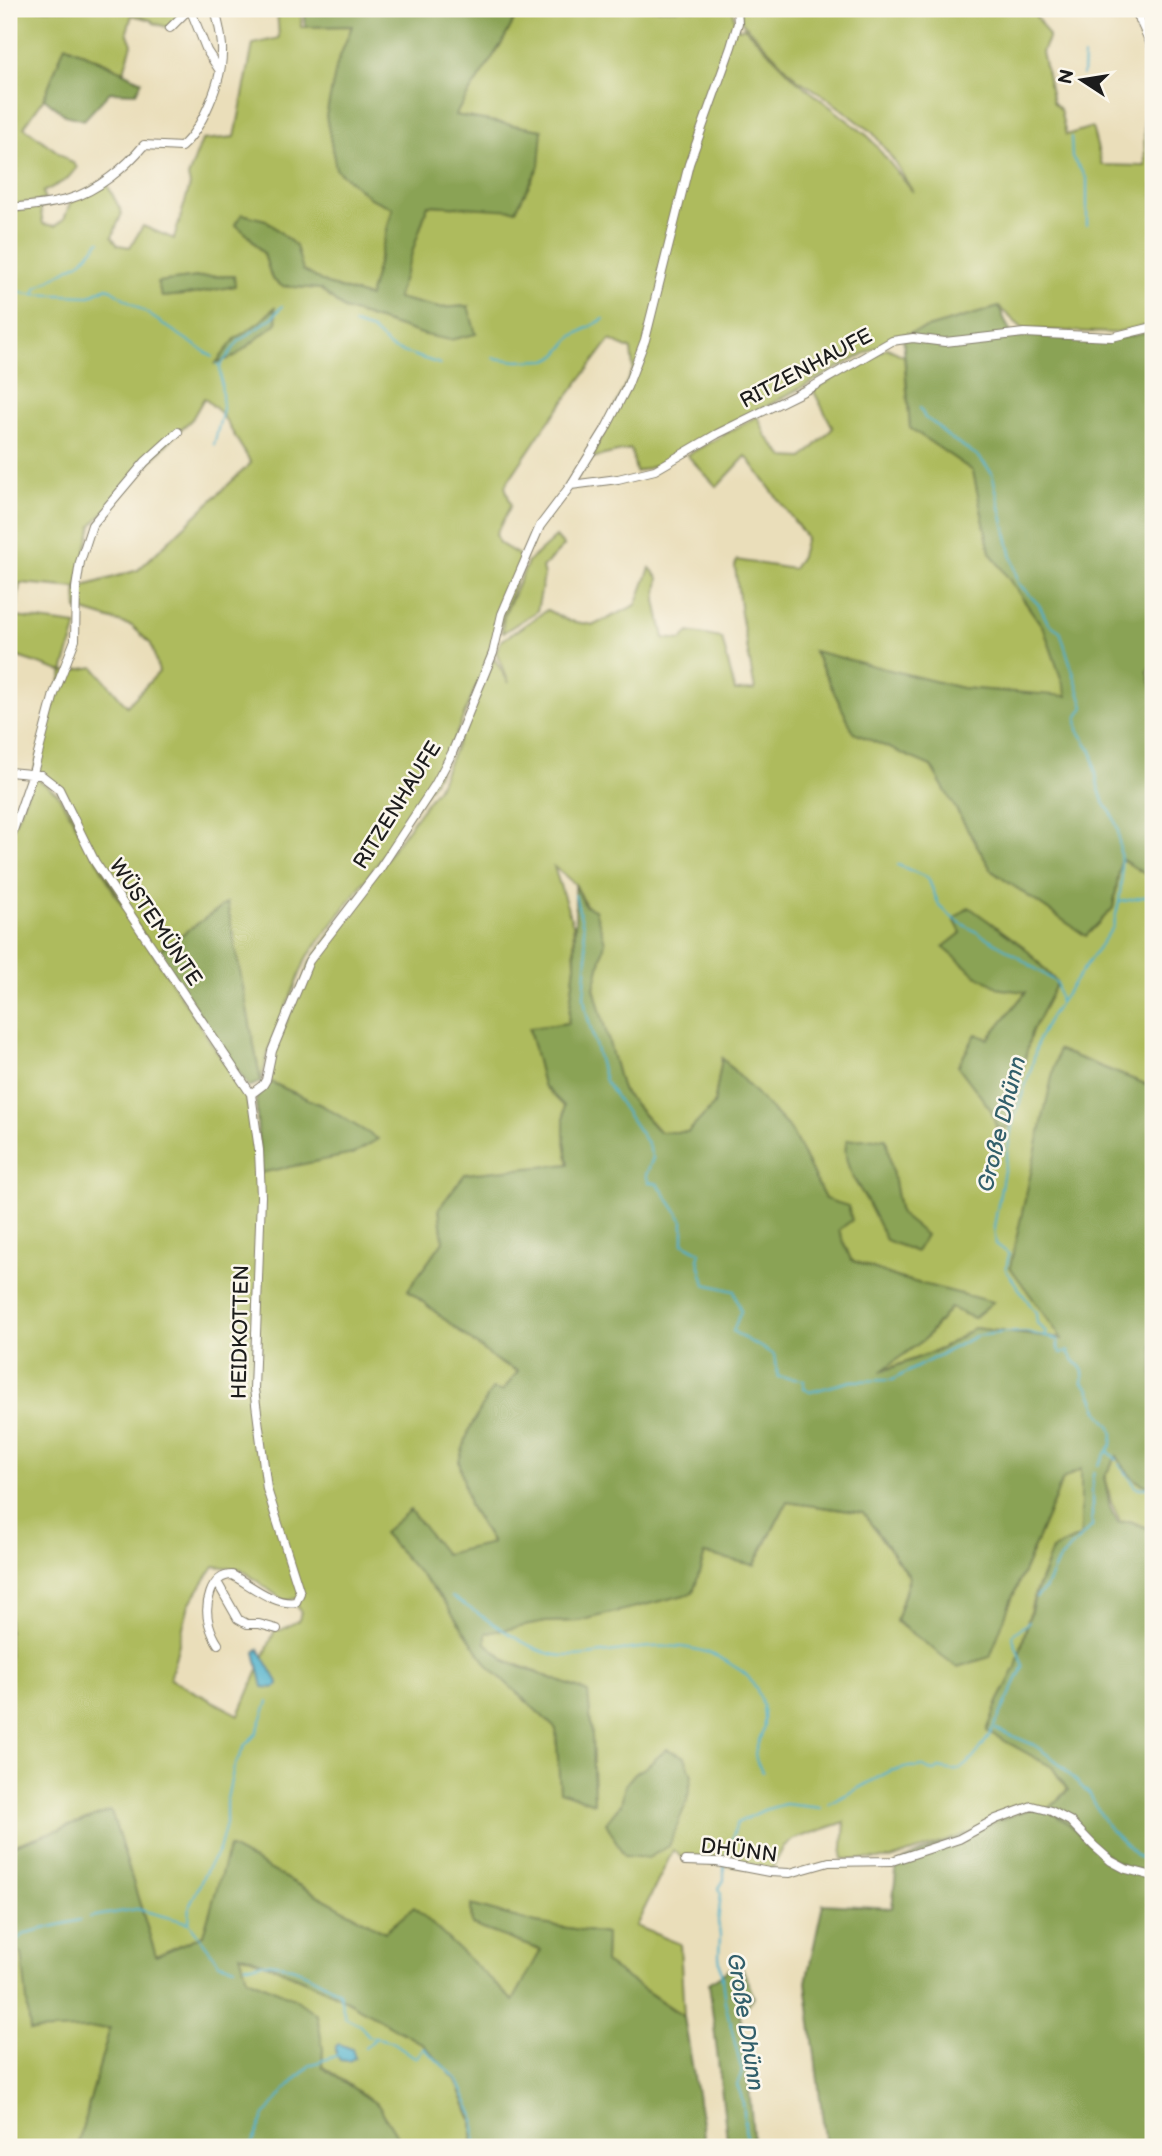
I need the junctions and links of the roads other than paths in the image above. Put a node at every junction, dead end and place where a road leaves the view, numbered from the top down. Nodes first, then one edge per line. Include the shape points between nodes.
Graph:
1 (215, 9) edge
2 (737, 9) edge
3 (1135, 9) edge
4 (170, 28) dead end
5 (1153, 49) edge
6 (220, 71) junction
7 (9, 208) edge
8 (1153, 327) edge
9 (178, 432) dead end
10 (571, 485) junction
11 (9, 772) edge
12 (33, 774) junction
13 (9, 842) edge
14 (251, 1094) junction
15 (217, 1582) junction
16 (277, 1629) dead end
17 (218, 1644) dead end
18 (685, 1861) dead end
19 (1153, 1876) edge

1 - 6 street via 222,51
2 - 10 street, RITZENHAUFE via 738,23 689,164 645,340 627,387
3 - 5 street
4 - 6 street via 191,11
6 - 7 street via 204,113 181,147 144,145 105,180 72,199
8 - 10 street, RITZENHAUFE via 1112,337 1024,333 945,342 892,341 655,470
9 - 12 street via 145,462 92,525 76,588 75,640 54,694
10 - 14 street, RITZENHAUFE via 540,526 525,558 452,753 379,870 309,961 263,1085
11 - 12 street, WÜSTEMÜNTE
12 - 13 street
12 - 14 street, WÜSTEMÜNTE via 59,789 95,862
14 - 15 street, HEIDKOTTEN via 261,1196 254,1389 267,1489 300,1593 296,1602 284,1602 232,1575
15 - 16 street via 239,1619
15 - 17 street via 208,1611
18 - 19 street, DHÜNN via 790,1873 829,1862 892,1861 959,1839 1032,1806 1070,1821 1111,1861

